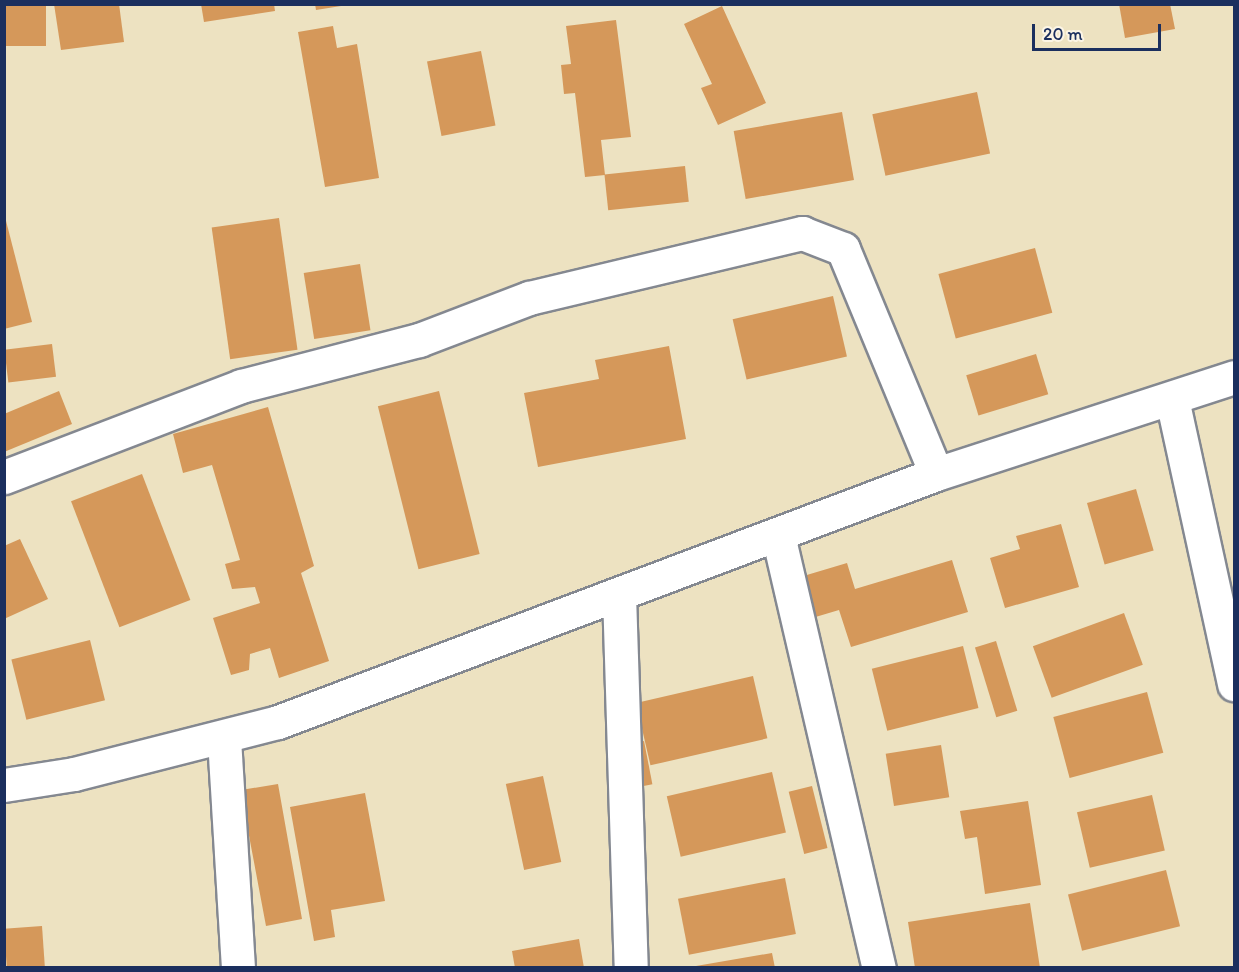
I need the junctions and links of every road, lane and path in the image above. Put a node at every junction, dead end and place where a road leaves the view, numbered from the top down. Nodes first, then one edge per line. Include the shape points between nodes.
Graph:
1 (1234, 377) edge
2 (1172, 399) junction
3 (936, 474) junction
4 (4, 477) edge
5 (778, 535) junction
6 (619, 594) junction
7 (1234, 684) edge
8 (224, 739) junction
9 (4, 785) edge
10 (238, 968) edge
11 (632, 968) edge
12 (879, 968) edge

1 - 2 street
2 - 3 street
2 - 7 street
3 - 4 street via 843,249 802,233 529,298 419,340 241,386
3 - 5 street
5 - 6 street
5 - 12 street
6 - 8 street
6 - 11 street
8 - 9 street via 74,774
8 - 10 street

